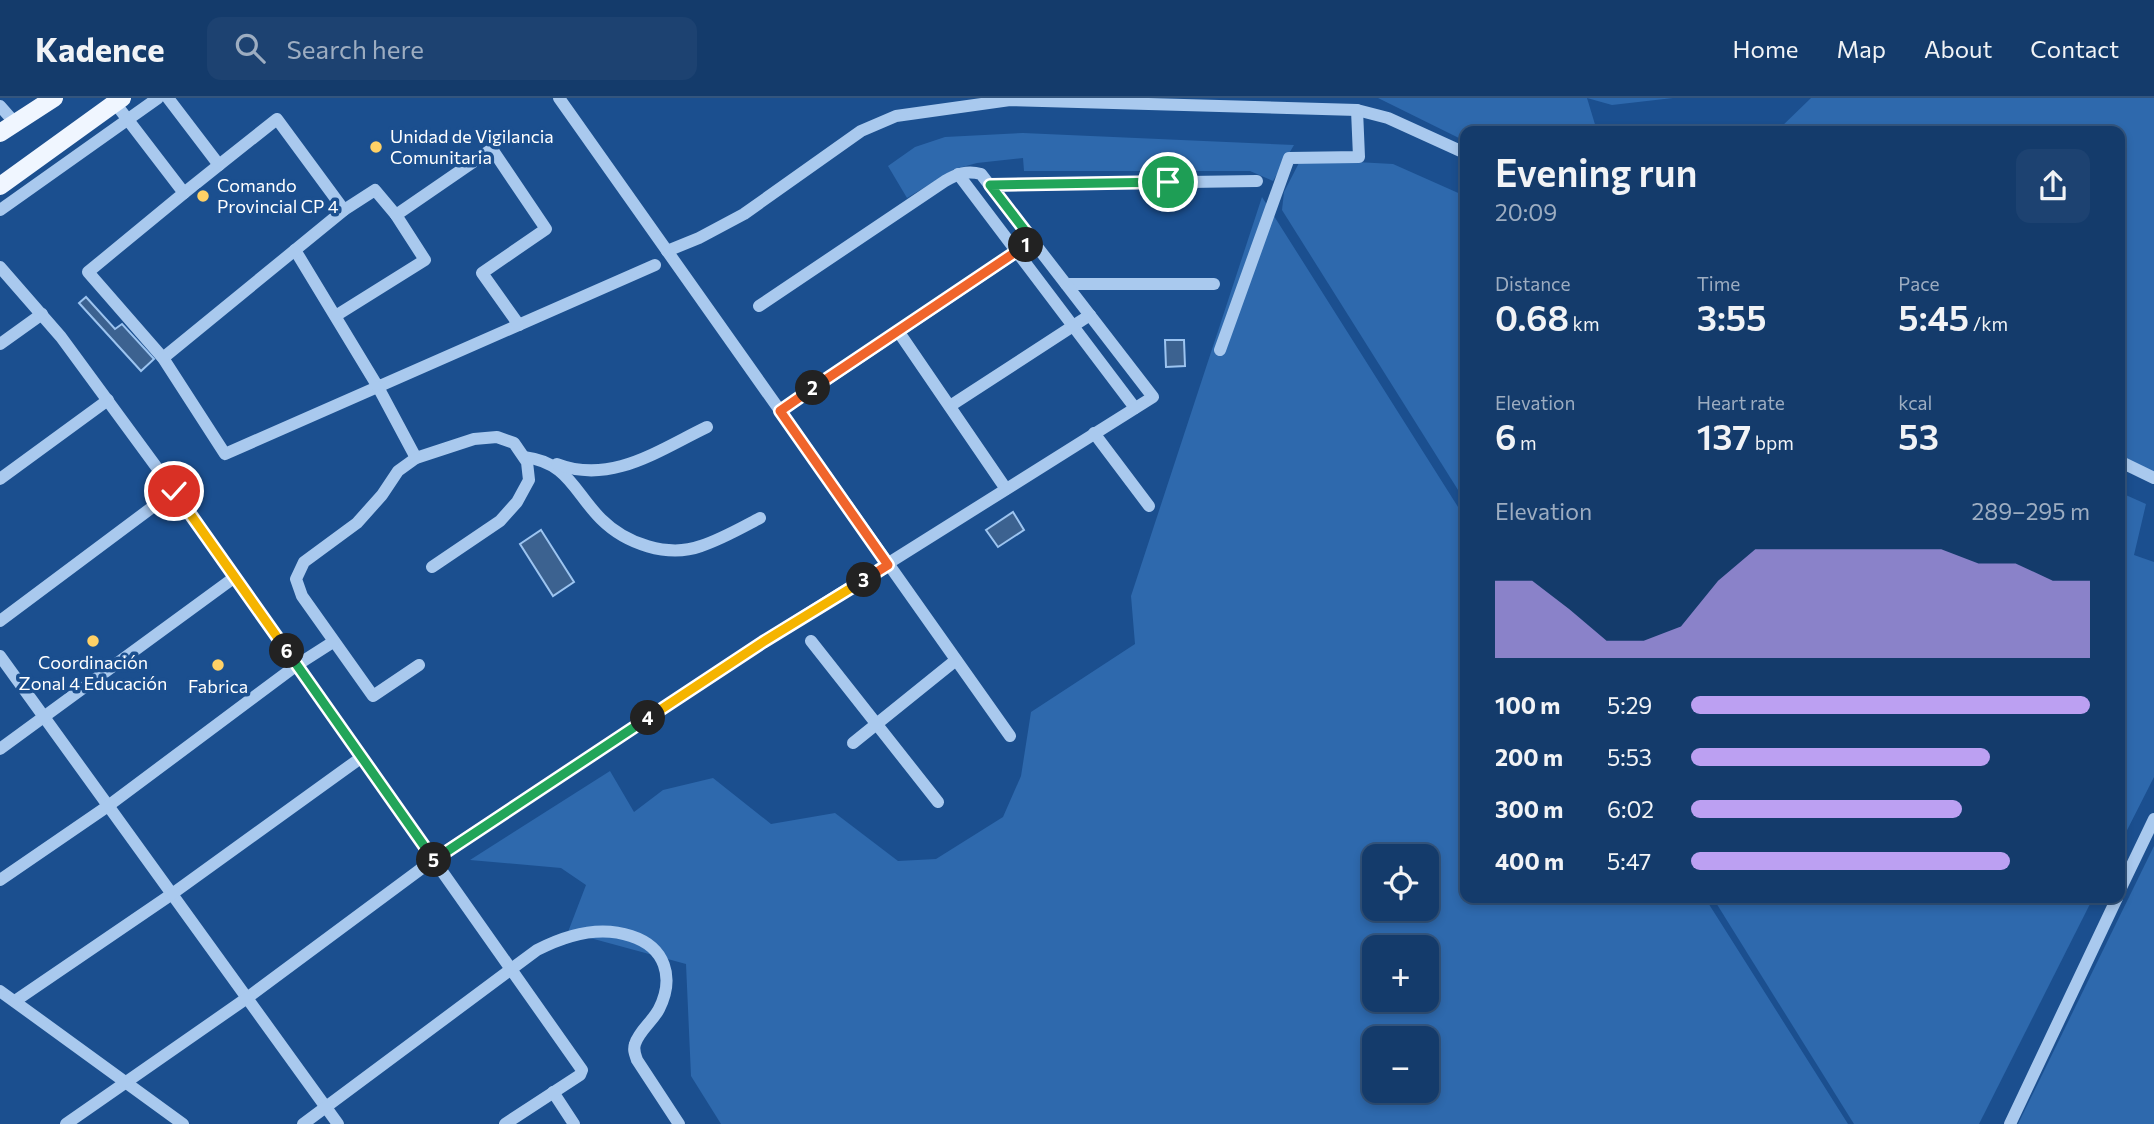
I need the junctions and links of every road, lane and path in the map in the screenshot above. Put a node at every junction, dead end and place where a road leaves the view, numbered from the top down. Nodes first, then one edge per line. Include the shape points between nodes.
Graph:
1 (54, 98) edge
2 (158, 98) edge
3 (168, 98) edge
4 (559, 98) edge
5 (118, 100) edge
6 (0, 106) edge
7 (1357, 114) junction
8 (8, 128) edge
9 (1460, 151) edge
10 (219, 165) junction
11 (958, 174) junction
12 (1257, 181) dead end
13 (990, 185) junction
14 (0, 186) edge
15 (184, 194) junction
16 (0, 210) edge
17 (344, 210) junction
18 (396, 215) junction
19 (1033, 241) junction
20 (295, 250) junction
21 (1016, 251) junction
22 (669, 255) junction
23 (656, 265) dead end
24 (0, 267) edge
25 (1066, 284) junction
26 (1214, 284) dead end
27 (759, 306) dead end
28 (42, 314) junction
29 (337, 315) junction
30 (1090, 315) junction
31 (519, 325) junction
32 (1073, 326) junction
33 (898, 331) junction
34 (0, 344) edge
35 (1220, 350) dead end
36 (163, 358) junction
37 (378, 387) junction
38 (107, 400) junction
39 (950, 406) junction
40 (1135, 408) junction
41 (780, 411) junction
42 (707, 427) dead end
43 (1094, 433) junction
44 (524, 457) junction
45 (416, 458) junction
46 (543, 459) junction
47 (2125, 464) edge
48 (2154, 478) edge
49 (0, 479) edge
50 (1006, 489) junction
51 (174, 491) junction
52 (1149, 506) dead end
53 (760, 518) dead end
54 (888, 565) junction
55 (432, 567) dead end
56 (235, 577) junction
57 (0, 621) edge
58 (811, 641) dead end
59 (333, 642) junction
60 (0, 656) edge
61 (956, 660) junction
62 (297, 665) junction
63 (419, 665) dead end
64 (44, 716) junction
65 (876, 724) junction
66 (1010, 736) dead end
67 (853, 743) dead end
68 (0, 749) edge
69 (362, 757) junction
70 (938, 803) dead end
71 (108, 806) junction
72 (2154, 818) edge
73 (433, 860) junction
74 (2125, 879) edge
75 (0, 880) edge
76 (172, 894) junction
77 (2115, 903) edge
78 (510, 969) junction
79 (5, 996) edge
80 (247, 998) junction
81 (125, 1083) junction
82 (553, 1092) junction
83 (326, 1108) junction
84 (66, 1124) edge
85 (183, 1124) edge
86 (303, 1124) edge
87 (338, 1124) edge
88 (505, 1124) edge
89 (574, 1124) edge
90 (679, 1124) edge
91 (2010, 1124) edge

1 - 8 main road
2 - 16 street
3 - 10 street
4 - 22 street
5 - 14 main road
5 - 15 street
6 - 8 street
7 - 9 street via 1388,118
7 - 22 street via 1010,100 896,117 861,131 744,215
7 - 35 street via 1359,157 1289,158
10 - 15 street
10 - 17 street via 277,119
11 - 13 street via 981,174
11 - 21 street
11 - 27 street
12 - 13 street
13 - 19 street
15 - 36 street via 88,272
17 - 18 street via 375,190
17 - 20 street
18 - 29 street via 425,260
18 - 31 street via 492,149 546,229 482,273
19 - 21 street
19 - 25 street
20 - 29 street
20 - 36 street
21 - 32 street
21 - 33 street
22 - 41 street
23 - 31 street
24 - 28 street
25 - 26 street
25 - 30 street
28 - 34 street
28 - 38 street
29 - 37 street
30 - 32 street
30 - 40 street via 1153,397
31 - 37 street
32 - 39 street
32 - 40 street
33 - 39 street
33 - 41 street
36 - 37 street via 225,454
37 - 45 street
38 - 49 street
38 - 51 street
39 - 50 street
40 - 43 street
41 - 54 street
42 - 46 street via 617,468 594,472 569,469
43 - 50 street
43 - 52 street
44 - 45 street via 514,443 497,437 474,439
44 - 46 street
44 - 55 street via 529,480 517,502 500,521
45 - 59 street via 398,471 357,523 304,562 296,579
46 - 53 street via 579,489 601,519 628,539 652,548 700,547
47 - 48 street
50 - 54 street
51 - 56 street
51 - 57 street
54 - 61 street
54 - 73 street
56 - 62 street
56 - 64 street
58 - 65 street
59 - 62 street
59 - 63 street via 373,696
60 - 64 street
61 - 65 street
61 - 66 street
62 - 69 street
62 - 71 street
64 - 68 street
64 - 71 street
65 - 67 street
65 - 70 street
69 - 73 street
69 - 76 street
71 - 75 street
71 - 76 street
72 - 74 street
73 - 78 street
73 - 80 street
76 - 79 street
76 - 80 street
77 - 91 street
78 - 82 street via 582,1070
78 - 83 street
78 - 90 street via 560,938 591,932 625,934 656,950 665,964 667,982 659,1010 634,1049
79 - 81 street
80 - 81 street
80 - 83 street
81 - 84 street
81 - 85 street
82 - 88 street
82 - 89 street
83 - 86 street
83 - 87 street

